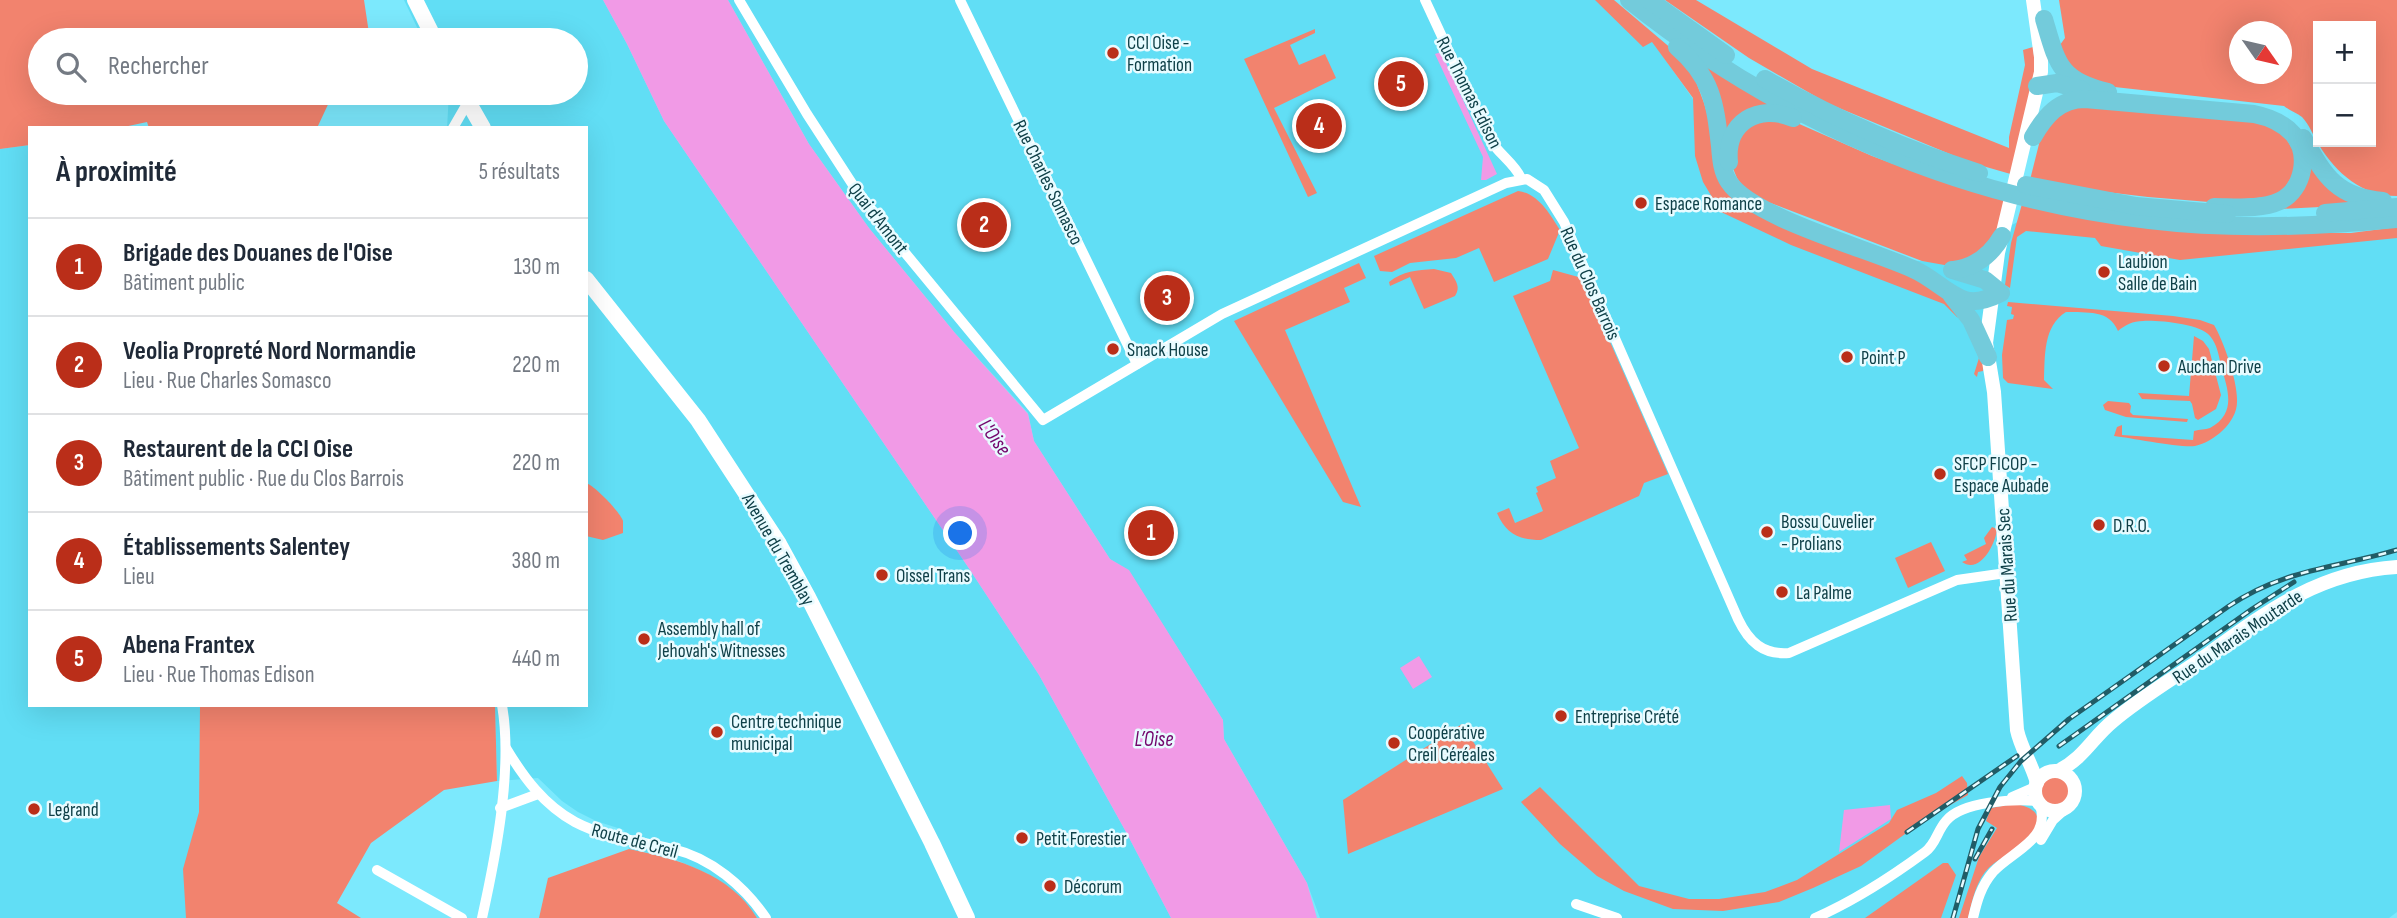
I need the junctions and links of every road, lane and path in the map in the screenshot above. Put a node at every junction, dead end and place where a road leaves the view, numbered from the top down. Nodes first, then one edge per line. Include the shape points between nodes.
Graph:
1 (415, 0) edge
2 (739, 0) edge
3 (960, 0) edge
4 (1425, 0) edge
5 (1628, 0) edge
6 (1649, 0) edge
7 (2032, 0) edge
8 (2041, 0) edge
9 (2044, 19) junction
10 (429, 28) edge
11 (2111, 93) junction
12 (2040, 96) junction
13 (2078, 99) junction
14 (462, 105) edge
15 (469, 105) edge
16 (454, 126) edge
17 (482, 126) edge
18 (2033, 137) junction
19 (1882, 151) junction
20 (1521, 178) junction
21 (1988, 181) junction
22 (2048, 197) junction
23 (2397, 205) edge
24 (2172, 210) junction
25 (2397, 219) edge
26 (2002, 236) junction
27 (1952, 270) junction
28 (588, 281) edge
29 (1945, 289) junction
30 (1996, 292) junction
31 (1988, 357) junction
32 (1137, 364) junction
33 (1994, 393) junction
34 (2397, 567) edge
35 (2007, 573) junction
36 (502, 707) edge
37 (2019, 737) junction
38 (2096, 740) junction
39 (506, 748) junction
40 (2057, 771) junction
41 (2074, 784) junction
42 (538, 794) junction
43 (2037, 794) junction
44 (500, 808) junction
45 (2064, 810) junction
46 (932, 843) junction
47 (2006, 861) junction
48 (377, 870) dead end
49 (1576, 904) dead end
50 (462, 918) edge
51 (482, 918) edge
52 (766, 918) edge
53 (967, 918) edge
54 (976, 918) edge
55 (1618, 918) edge
56 (1815, 918) edge
57 (1973, 918) edge

1 - 10 main road
2 - 32 street, Quai d'Amont via 853,186 1043,420
3 - 32 street, Rue Charles Somasco
4 - 20 street, Rue Thomas Edison via 1490,140
5 - 19 highway via 1735,76
5 - 29 highway via 1691,59 1705,79 1714,104 1724,173 1740,195 1763,209 1916,270
6 - 21 highway via 1732,59 1814,106
7 - 12 street via 2042,57
8 - 9 street
9 - 11 highway via 2067,76
9 - 12 street via 2048,54
11 - 12 highway via 2057,83
11 - 23 highway via 2270,113 2298,131 2322,170 2342,190
12 - 13 highway
12 - 18 street, Rue du Marais Sec
12 - 26 street, Rue du Marais Sec
13 - 18 highway via 2051,111
13 - 24 highway via 2254,114 2280,124 2298,142 2301,176 2283,199 2255,206
14 - 16 street
15 - 17 main road
18 - 30 street, Rue du Marais Sec
19 - 21 highway
19 - 27 highway via 1767,112 1743,122 1731,139 1728,156 1736,183 1765,204 1912,261
20 - 32 street via 1222,314
20 - 35 street, Rue du Clos Barrois via 1544,190 1561,214 1738,619 1757,646 1790,653 1957,580
21 - 22 highway
22 - 24 highway
22 - 25 highway via 2148,220 2221,226 2314,226
23 - 24 highway via 2288,214
26 - 27 highway via 1981,260
26 - 30 street, Rue du Marais Sec
27 - 30 highway via 1976,276
28 - 46 main road, Avenue du Tremblay via 691,410 775,536
29 - 30 highway via 1971,301
29 - 31 highway via 1971,320
30 - 31 street, Rue du Marais Sec via 1986,343
30 - 33 street, Rue du Marais Sec
31 - 33 street, Rue du Marais Sec
33 - 35 street, Rue du Marais Sec
34 - 38 street, Rue du Marais Moutarde via 2336,578 2292,596 2116,719
35 - 37 street, Rue du Marais Sec
36 - 39 street
37 - 40 street via 2036,757
37 - 43 street, Rue du Marais Sec
38 - 40 street, Rue du Marais Moutarde via 2078,759
38 - 41 street, Rue du Marais Moutarde
39 - 42 street, Route de Creil
39 - 44 street
40 - 41 street
40 - 43 street via 2042,776
41 - 45 street via 2074,799
42 - 44 street
42 - 52 street, Route de Creil via 567,817 601,833 671,848 698,859 736,884
43 - 45 street via 2051,811
43 - 47 street via 2042,821 2036,836
43 - 56 street via 1952,815 1929,849
44 - 51 street
45 - 47 street via 2039,842
46 - 53 main road, Avenue du Tremblay
46 - 54 main road, Avenue du Tremblay
47 - 57 street via 1984,884
48 - 50 street
49 - 55 street

